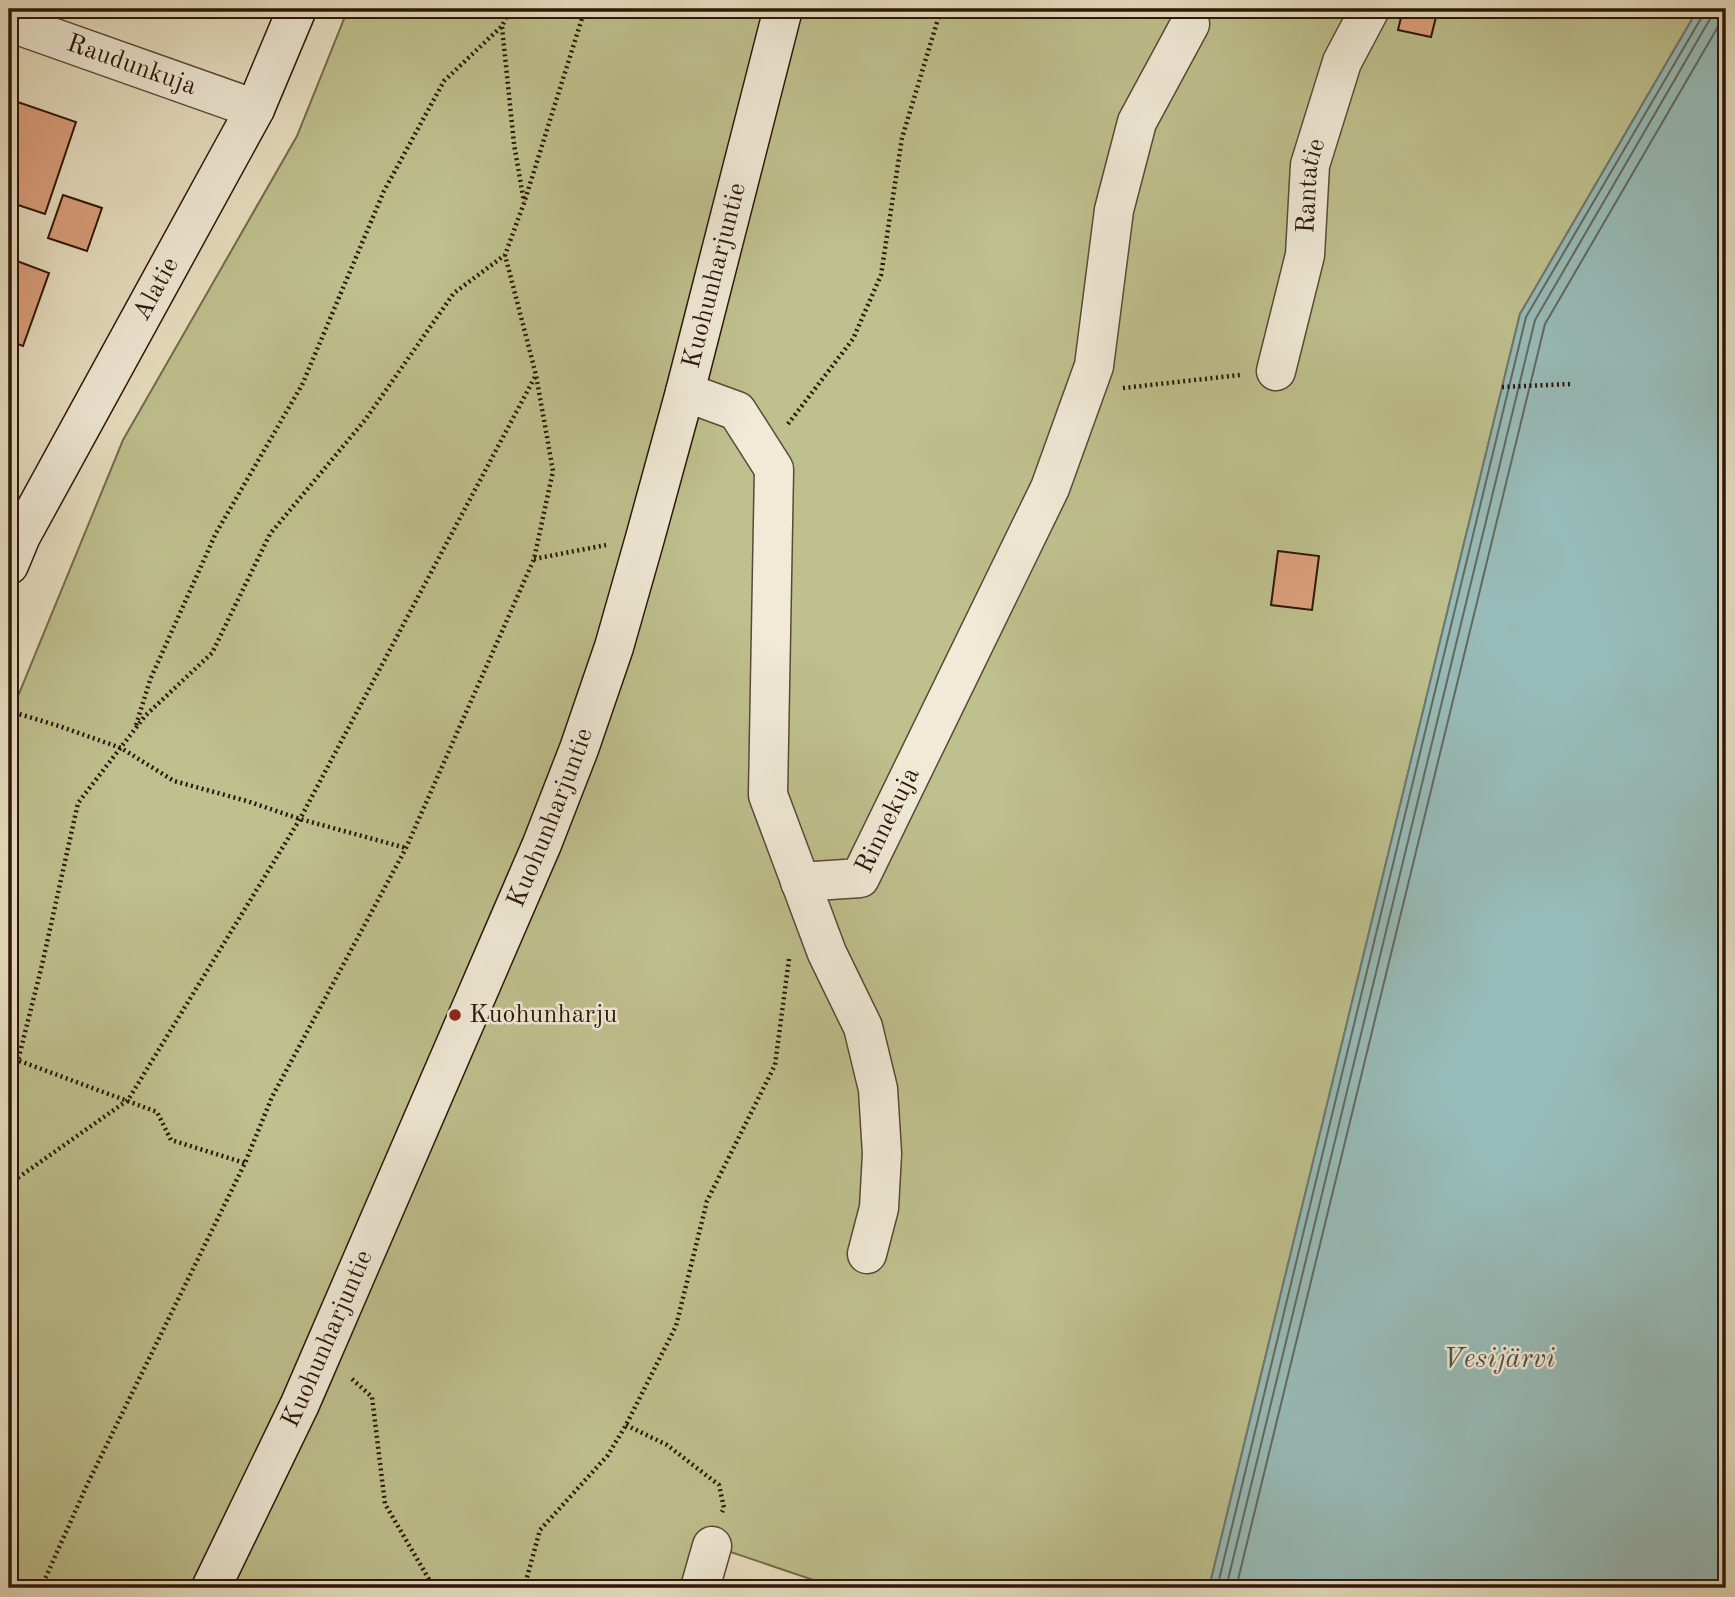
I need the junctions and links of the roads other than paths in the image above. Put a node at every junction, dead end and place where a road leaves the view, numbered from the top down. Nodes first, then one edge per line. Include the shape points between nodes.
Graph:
1 (297, 9) edge
2 (783, 9) edge
3 (1370, 9) edge
4 (9, 22) edge
5 (1190, 24) dead end
6 (255, 109) junction
7 (1276, 372) road end
8 (685, 392) junction
9 (13, 544) edge
10 (800, 882) junction
11 (867, 1254) dead end
12 (712, 1546) road end
13 (211, 1588) edge
14 (700, 1588) edge

1 - 6 street, Alatie
2 - 8 street, Kuohunharjuntie
3 - 7 street, Rantatie via 1342,62 1310,165 1305,255
4 - 6 street, Raudunkuja
5 - 10 street, Rinnekuja via 1138,122 1114,210 1089,379 1050,488 860,878
6 - 9 street, Alatie
8 - 10 street via 737,411 774,469 768,795
8 - 13 street, Kuohunharjuntie via 614,647 547,832 300,1404
10 - 11 street via 827,953 863,1027 878,1089 879,1208
12 - 14 street

